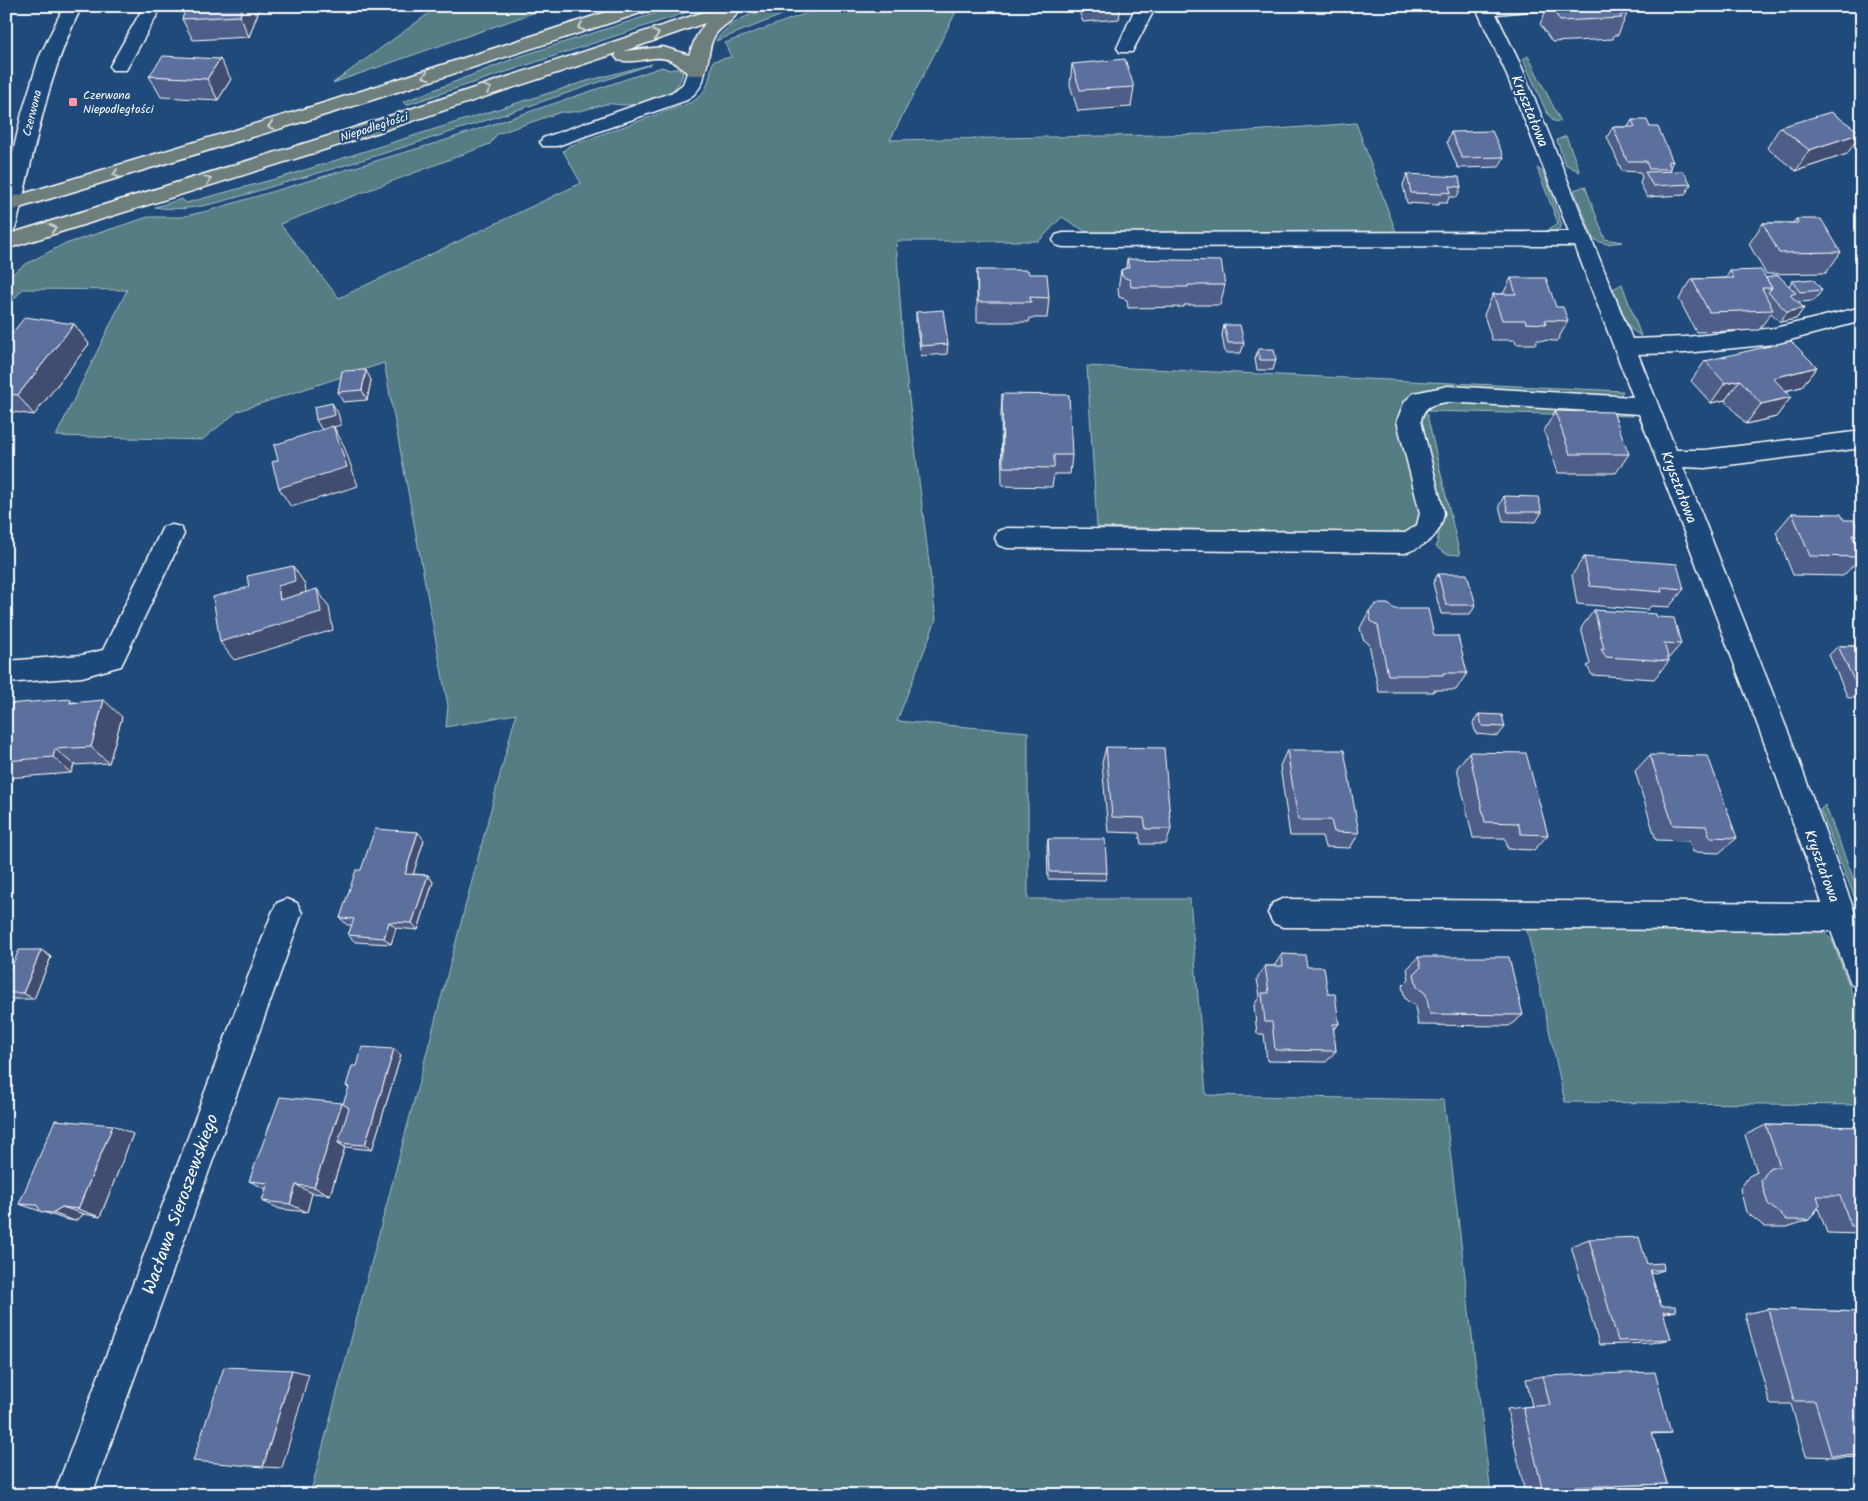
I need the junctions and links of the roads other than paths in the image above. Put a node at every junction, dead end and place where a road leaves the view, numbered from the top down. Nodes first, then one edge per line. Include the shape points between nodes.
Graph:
1 (73, 6) edge
2 (153, 6) edge
3 (644, 6) edge
4 (740, 6) edge
5 (744, 6) edge
6 (1145, 6) edge
7 (1534, 6) edge
8 (1485, 8) edge
9 (1126, 48) dead end
10 (119, 66) dead end
11 (696, 71) junction
12 (510, 82) junction
13 (550, 142) dead end
14 (9, 206) edge
15 (6, 226) edge
16 (1582, 239) junction
17 (1063, 240) dead end
18 (6, 242) edge
19 (1862, 314) edge
20 (1624, 347) junction
21 (1647, 406) junction
22 (1862, 439) edge
23 (1668, 458) junction
24 (172, 534) dead end
25 (1007, 538) dead end
26 (6, 672) edge
27 (287, 913) dead end
28 (1282, 913) dead end
29 (1850, 930) edge
30 (1862, 974) edge
31 (73, 1495) edge

1 - 14 street, Czerwona via 42,73
2 - 10 street
3 -> 14 main road
12 -> 4 main road, Niepodległości
5 - 11 main road via 709,28 698,54
6 - 9 street
7 - 8 street
8 - 16 street, Kryształowa via 1513,68
11 - 12 main road via 676,54 649,52
11 - 13 street via 690,90 674,99
18 -> 12 main road, Niepodległości via 342,138
14 - 15 street, Czerwona
16 - 17 street
16 - 20 street, Kryształowa
19 - 20 street via 1775,336 1685,346
20 - 21 street, Kryształowa
21 - 23 street, Kryształowa
21 - 25 street via 1448,394 1426,396 1411,410 1409,421 1432,514 1430,528 1419,539 1406,543
22 - 23 street via 1704,458
23 - 29 street, Kryształowa
24 - 26 street via 112,658 82,666
27 - 31 street, Wacława Sieroszewskiego
28 - 29 street
29 - 30 street, Kryształowa

